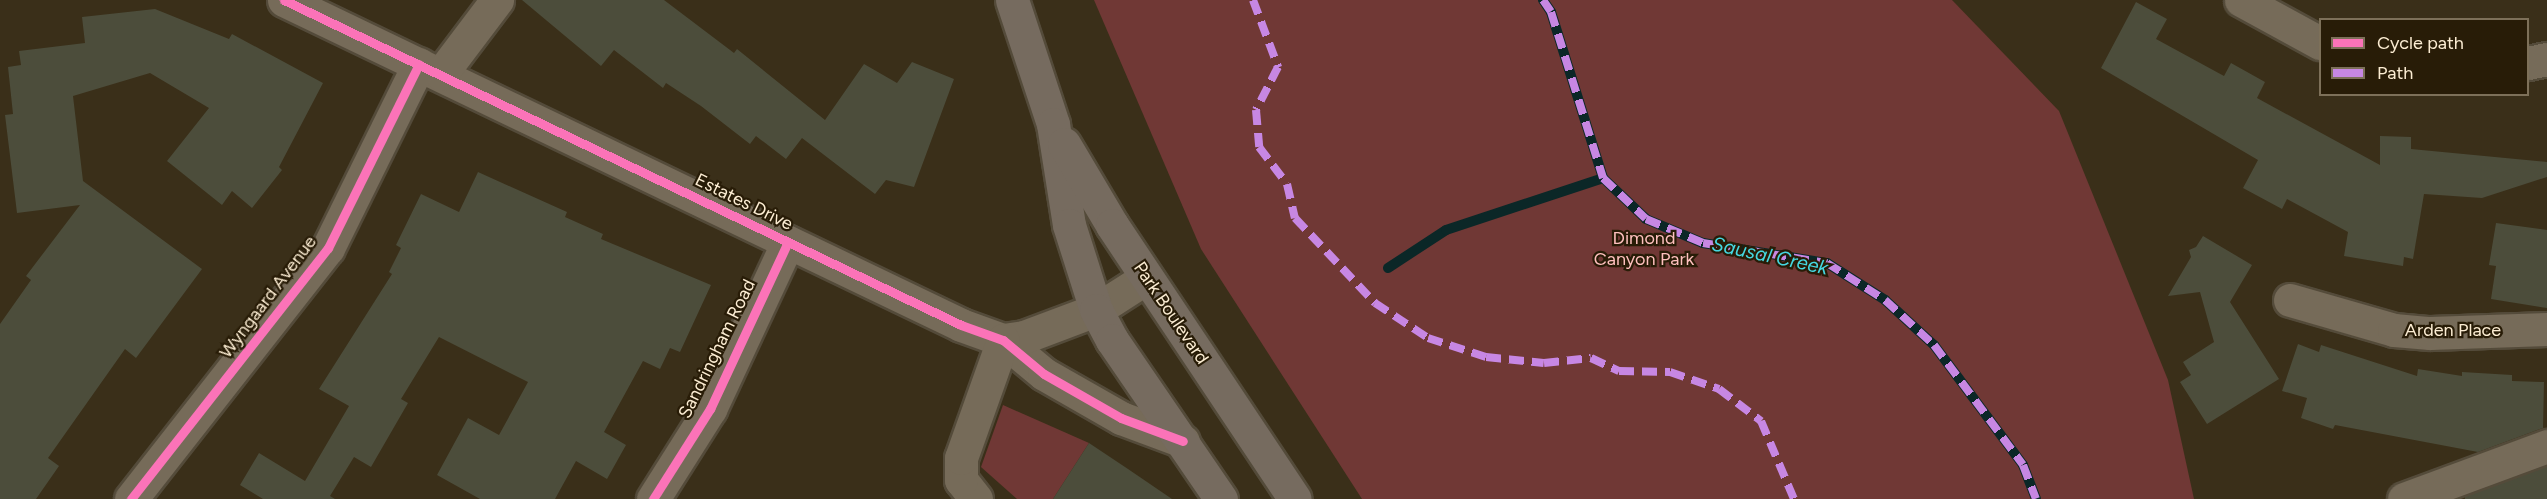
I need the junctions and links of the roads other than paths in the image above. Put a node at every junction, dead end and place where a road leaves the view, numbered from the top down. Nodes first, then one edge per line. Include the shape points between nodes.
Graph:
1 (284, 0) edge
2 (497, 0) edge
3 (1012, 0) edge
4 (2241, 0) edge
5 (2319, 42) edge
6 (2547, 58) edge
7 (2529, 63) edge
8 (430, 69) junction
9 (1053, 124) junction
10 (788, 242) junction
11 (1146, 278) junction
12 (2290, 300) dead end
13 (1096, 310) junction
14 (2547, 329) edge
15 (1003, 340) junction
16 (1183, 441) junction
17 (2547, 446) edge
18 (131, 499) edge
19 (652, 499) edge
20 (976, 499) edge
21 (1221, 499) edge
22 (1295, 499) edge
23 (2404, 499) edge

1 - 8 street, Estates Drive
2 - 8 street, Wyngaard Avenue
3 - 9 main road, Park Boulevard
4 - 5 street
6 - 7 street
8 - 10 street, Estates Drive
8 - 18 street, Wyngaard Avenue via 328,248
9 - 11 main road, Park Boulevard
9 - 13 main road, Park Boulevard via 1069,225
10 - 15 street, Estates Drive via 961,326
10 - 19 street, Sandringham Road via 710,409
11 - 13 street
11 - 22 main road, Park Boulevard
12 - 14 street, Arden Place via 2394,330 2430,333
13 - 15 street via 1024,337
13 - 16 main road, Park Boulevard
15 - 16 street, Estates Drive via 1044,374 1121,418
15 - 20 street via 961,458 961,480
16 - 21 main road, Park Boulevard
17 - 23 street

